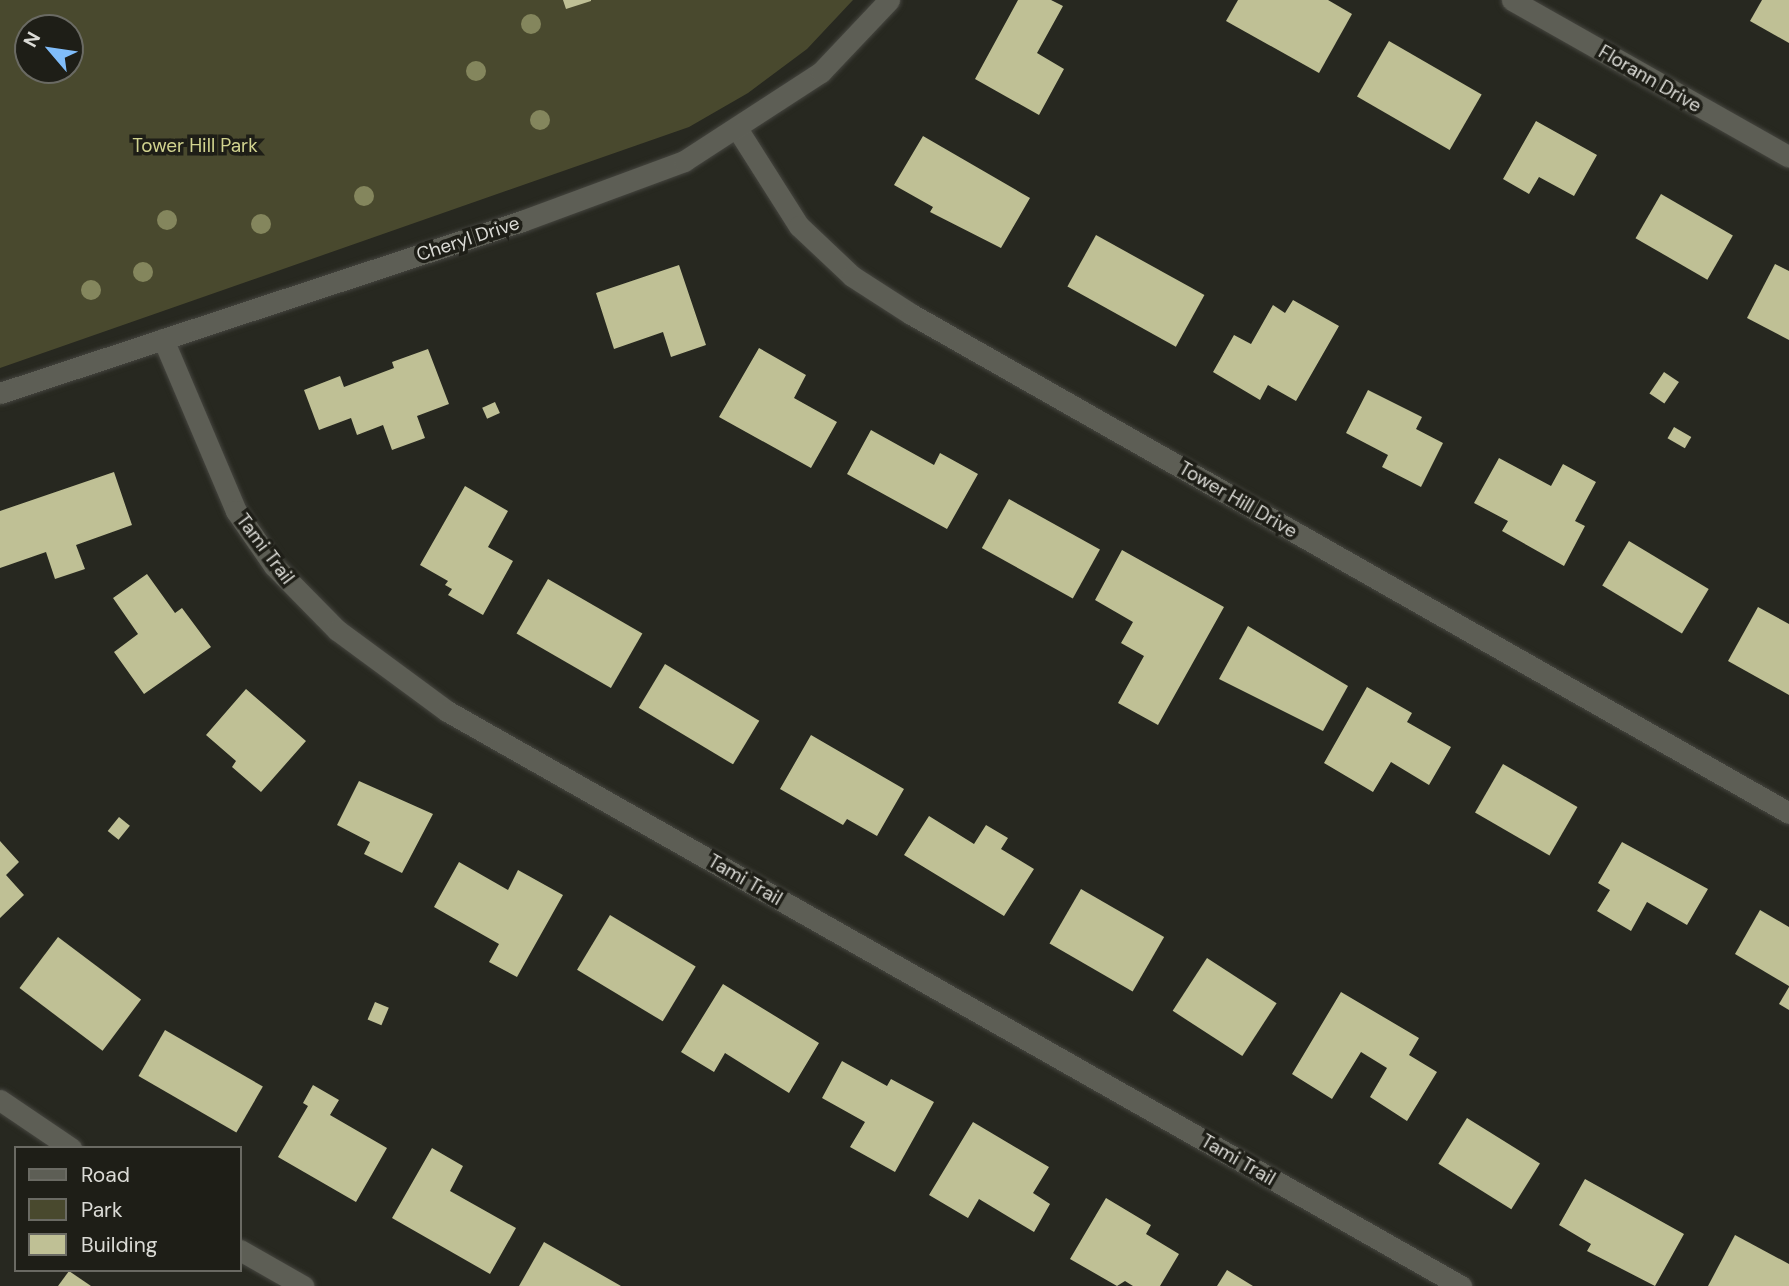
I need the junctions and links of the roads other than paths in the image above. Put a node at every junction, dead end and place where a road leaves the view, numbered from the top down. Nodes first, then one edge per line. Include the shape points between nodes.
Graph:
1 (889, 0) edge
2 (1512, 0) edge
3 (738, 130) junction
4 (1789, 158) edge
5 (163, 339) junction
6 (0, 393) edge
7 (1789, 813) edge
8 (0, 1100) edge
9 (68, 1146) edge
10 (242, 1251) edge
11 (303, 1286) edge
12 (1461, 1286) edge

1 - 3 street, Cheryl Drive via 821,72
2 - 4 street, Florann Drive
3 - 5 street, Cheryl Drive via 684,161 523,221
3 - 7 street, Tower Hill Drive via 799,226 852,276 901,308
5 - 6 street, Cheryl Drive
5 - 12 street, Tami Trail via 236,511 274,566 337,630 447,711
8 - 9 street
10 - 11 street

